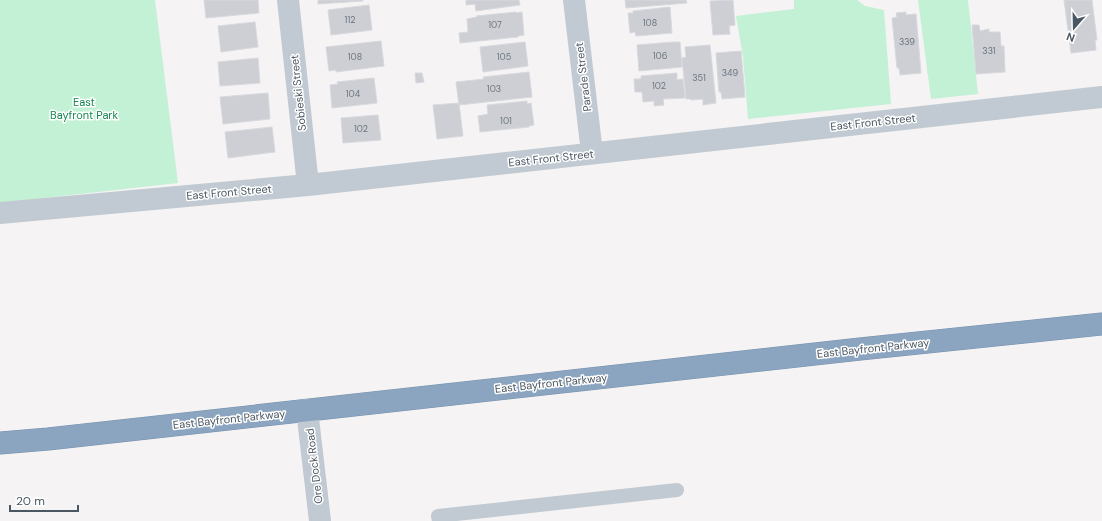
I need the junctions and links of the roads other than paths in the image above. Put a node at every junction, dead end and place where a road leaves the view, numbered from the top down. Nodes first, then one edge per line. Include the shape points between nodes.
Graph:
1 (288, 0) edge
2 (574, 0) edge
3 (1102, 97) edge
4 (592, 154) junction
5 (308, 185) junction
6 (0, 213) edge
7 (1102, 324) edge
8 (307, 410) junction
9 (0, 443) edge
10 (677, 490) dead end
11 (320, 521) edge
12 (439, 521) edge

1 - 5 street, Sobieski Street
2 - 4 street, Parade Street
3 - 4 street, East Front Street
4 - 5 street, East Front Street
5 - 6 street, East Front Street
7 - 8 highway, East Bayfront Parkway
8 - 9 highway, East Bayfront Parkway
8 - 11 street, Ore Dock Road
10 - 12 lane via 438,516

